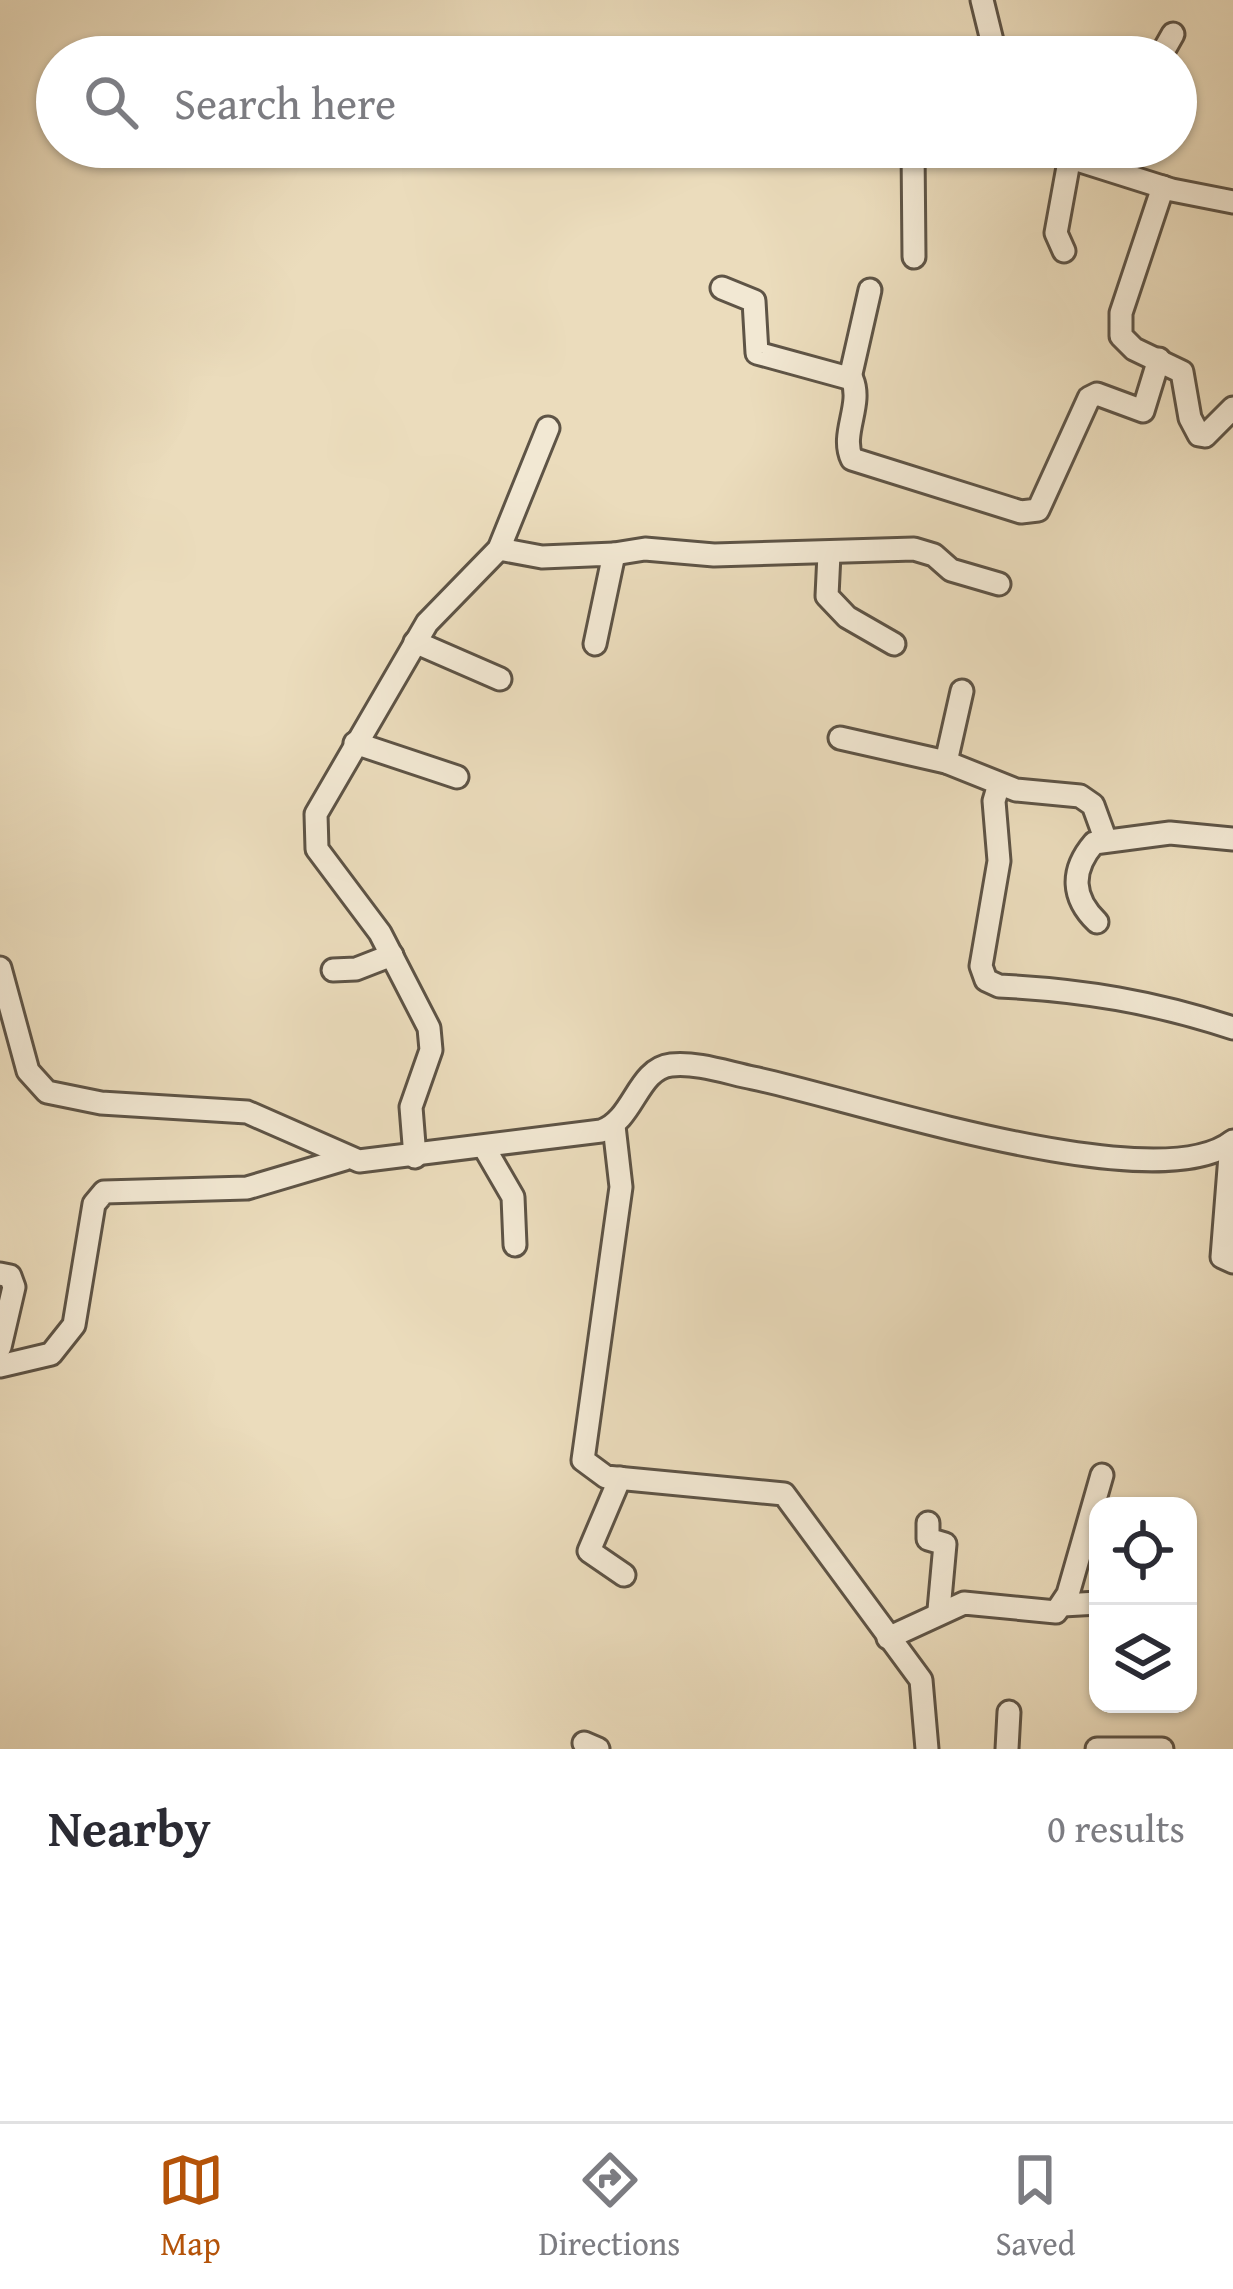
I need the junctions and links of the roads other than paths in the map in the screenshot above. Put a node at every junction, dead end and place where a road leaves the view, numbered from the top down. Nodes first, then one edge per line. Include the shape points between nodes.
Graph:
1 (982, 0) edge
2 (991, 36) edge
3 (913, 168) edge
4 (1068, 168) edge
5 (1133, 168) edge
6 (1163, 187) junction
7 (1233, 202) edge
8 (1064, 251) dead end
9 (914, 256) dead end
10 (722, 288) dead end
11 (870, 290) dead end
12 (1159, 358) junction
13 (850, 378) junction
14 (1233, 407) edge
15 (548, 428) dead end
16 (500, 549) junction
17 (614, 554) junction
18 (830, 554) junction
19 (999, 584) dead end
20 (415, 642) junction
21 (595, 644) dead end
22 (894, 644) dead end
23 (500, 679) dead end
24 (962, 692) dead end
25 (840, 738) dead end
26 (355, 743) junction
27 (946, 762) junction
28 (457, 777) dead end
29 (999, 784) junction
30 (1105, 838) junction
31 (1233, 838) edge
32 (1097, 922) dead end
33 (392, 955) junction
34 (0, 968) edge
35 (333, 970) dead end
36 (1233, 1028) edge
37 (614, 1126) junction
38 (1232, 1142) edge
39 (484, 1147) junction
40 (415, 1157) junction
41 (345, 1159) junction
42 (1231, 1200) edge
43 (514, 1245) dead end
44 (1233, 1262) edge
45 (0, 1274) edge
46 (0, 1347) edge
47 (0, 1366) edge
48 (1102, 1475) dead end
49 (620, 1478) junction
50 (928, 1523) dead end
51 (624, 1575) dead end
52 (1089, 1603) edge
53 (1063, 1604) junction
54 (940, 1610) junction
55 (888, 1638) junction
56 (1010, 1712) dead end
57 (927, 1749) edge
58 (1007, 1749) edge
59 (1097, 1749) edge
60 (1162, 1749) edge

1 - 2 street
3 - 9 street
4 - 8 street via 1056,233
5 - 6 street
6 - 7 street
6 - 12 street via 1119,325 1126,343
10 - 13 street via 754,301 758,352
11 - 13 street
12 - 13 street via 1143,411 1089,398 1030,513 852,459 857,393
12 - 14 street via 1185,377 1199,435
15 - 16 street
16 - 17 street via 542,557
16 - 20 street
17 - 18 street
17 - 21 street
18 - 19 street via 914,549
18 - 22 street via 827,596
20 - 23 street
20 - 26 street
24 - 27 street
25 - 27 street
26 - 28 street
26 - 33 street via 320,800 314,839
27 - 29 street
29 - 30 street via 1088,800
29 - 36 street via 986,980 1092,990
30 - 31 street
30 - 32 street via 1086,852 1076,889
33 - 35 street
33 - 40 street via 431,1042 411,1108
34 - 41 street via 28,1071 47,1092 248,1112
37 - 38 street via 658,1069 685,1065 1106,1157 1190,1160
37 - 39 street
37 - 49 street via 621,1187 583,1460 595,1474
38 - 42 street
39 - 40 street
39 - 43 street via 513,1197
40 - 41 street
41 - 47 street via 247,1188 104,1192 94,1204 74,1324 51,1354
42 - 44 street via 1222,1257
45 - 46 street via 14,1287
48 - 53 street
49 - 51 street via 589,1551
49 - 55 street via 784,1494
50 - 54 street via 928,1539 945,1544
52 - 53 street
53 - 54 street via 1051,1614 964,1603
54 - 55 street
55 - 57 street via 920,1680
56 - 58 street
59 - 60 street

